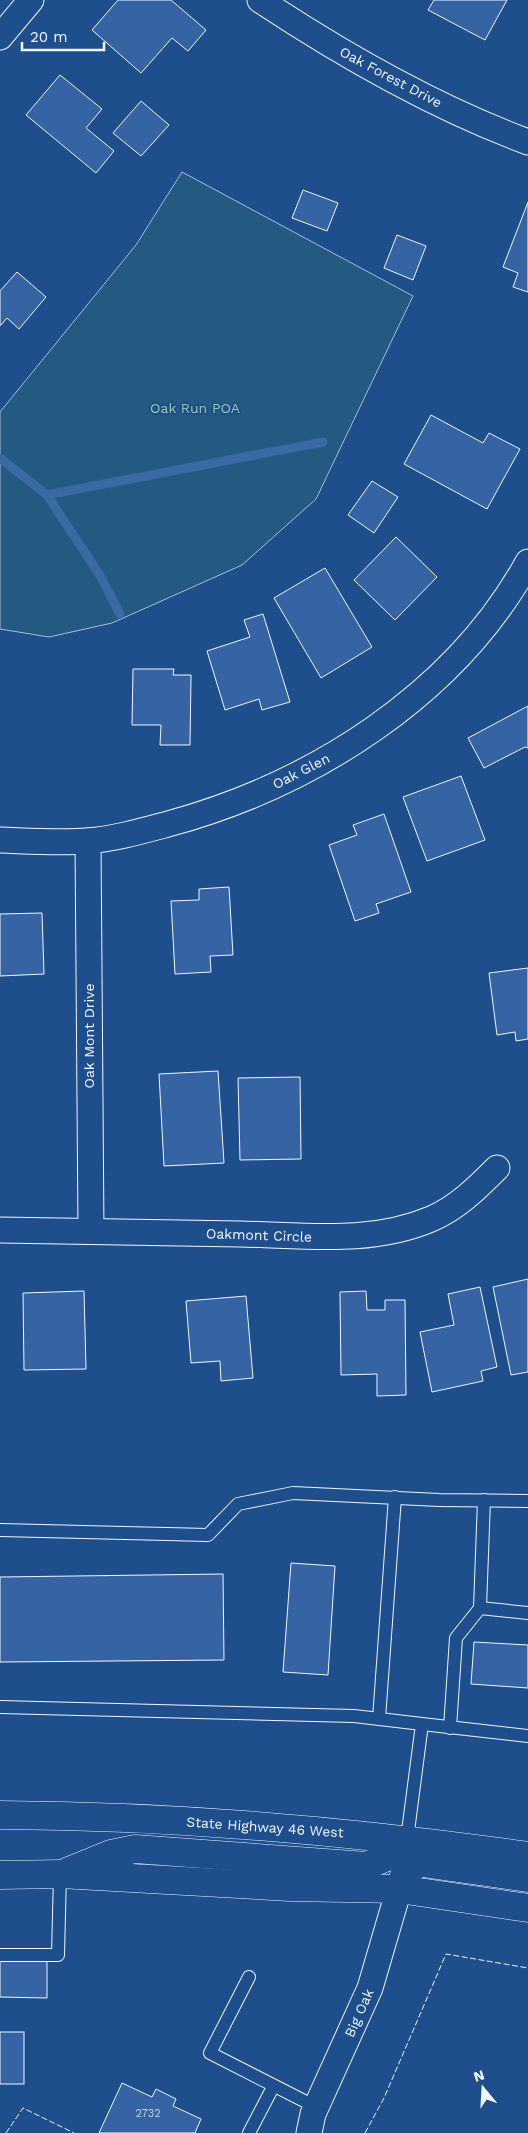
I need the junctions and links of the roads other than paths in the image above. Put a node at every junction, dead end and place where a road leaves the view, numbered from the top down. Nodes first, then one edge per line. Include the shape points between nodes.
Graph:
1 (31, 0) edge
2 (260, 0) edge
3 (0, 37) edge
4 (528, 142) edge
5 (526, 572) edge
6 (0, 840) edge
7 (88, 841) junction
8 (497, 1168) dead end
9 (0, 1230) edge
10 (91, 1231) junction
11 (395, 1497) junction
12 (484, 1500) junction
13 (528, 1501) edge
14 (0, 1530) edge
15 (480, 1608) junction
16 (528, 1613) edge
17 (0, 1707) edge
18 (379, 1720) junction
19 (422, 1724) junction
20 (450, 1728) junction
21 (528, 1736) edge
22 (0, 1815) edge
23 (408, 1839) junction
24 (528, 1856) edge
25 (60, 1874) junction
26 (0, 1875) edge
27 (528, 1878) edge
28 (399, 1889) junction
29 (528, 1908) edge
30 (0, 1955) edge
31 (249, 1977) dead end
32 (273, 2086) junction
33 (316, 2107) junction
34 (249, 2133) edge
35 (308, 2133) edge

1 - 3 street
2 - 4 street, Oak Forest Drive via 408,87
5 - 7 street, Oak Glen via 490,620 454,660 410,700 353,743 304,772 247,798 195,817
6 - 7 street, Oak Glen
7 - 10 street, Oak Mont Drive
8 - 10 street, Oakmont Circle via 463,1201 432,1219 363,1236
9 - 10 street, Oakmont Circle
11 - 12 lane
11 - 14 lane via 293,1492 238,1504 208,1535
11 - 18 lane
12 - 13 lane
12 - 15 lane
15 - 16 lane
15 - 20 lane via 456,1638
17 - 18 lane via 354,1716
18 - 19 lane
19 - 20 lane
19 - 23 lane
20 - 21 lane
22 - 23 main road, State Highway 46 West via 180,1820
23 - 24 main road, State Highway 46 West
23 - 25 main road via 389,1856 366,1866 135,1849 111,1854
25 - 26 main road
25 - 28 main road via 290,1887
25 - 30 lane via 58,1955
27 - 28 main road via 422,1863 407,1868
28 - 29 main road
28 - 33 street, Big Oak via 370,1988
31 - 32 lane via 210,2053
32 - 33 lane
32 - 34 lane
33 - 35 street, Big Oak

